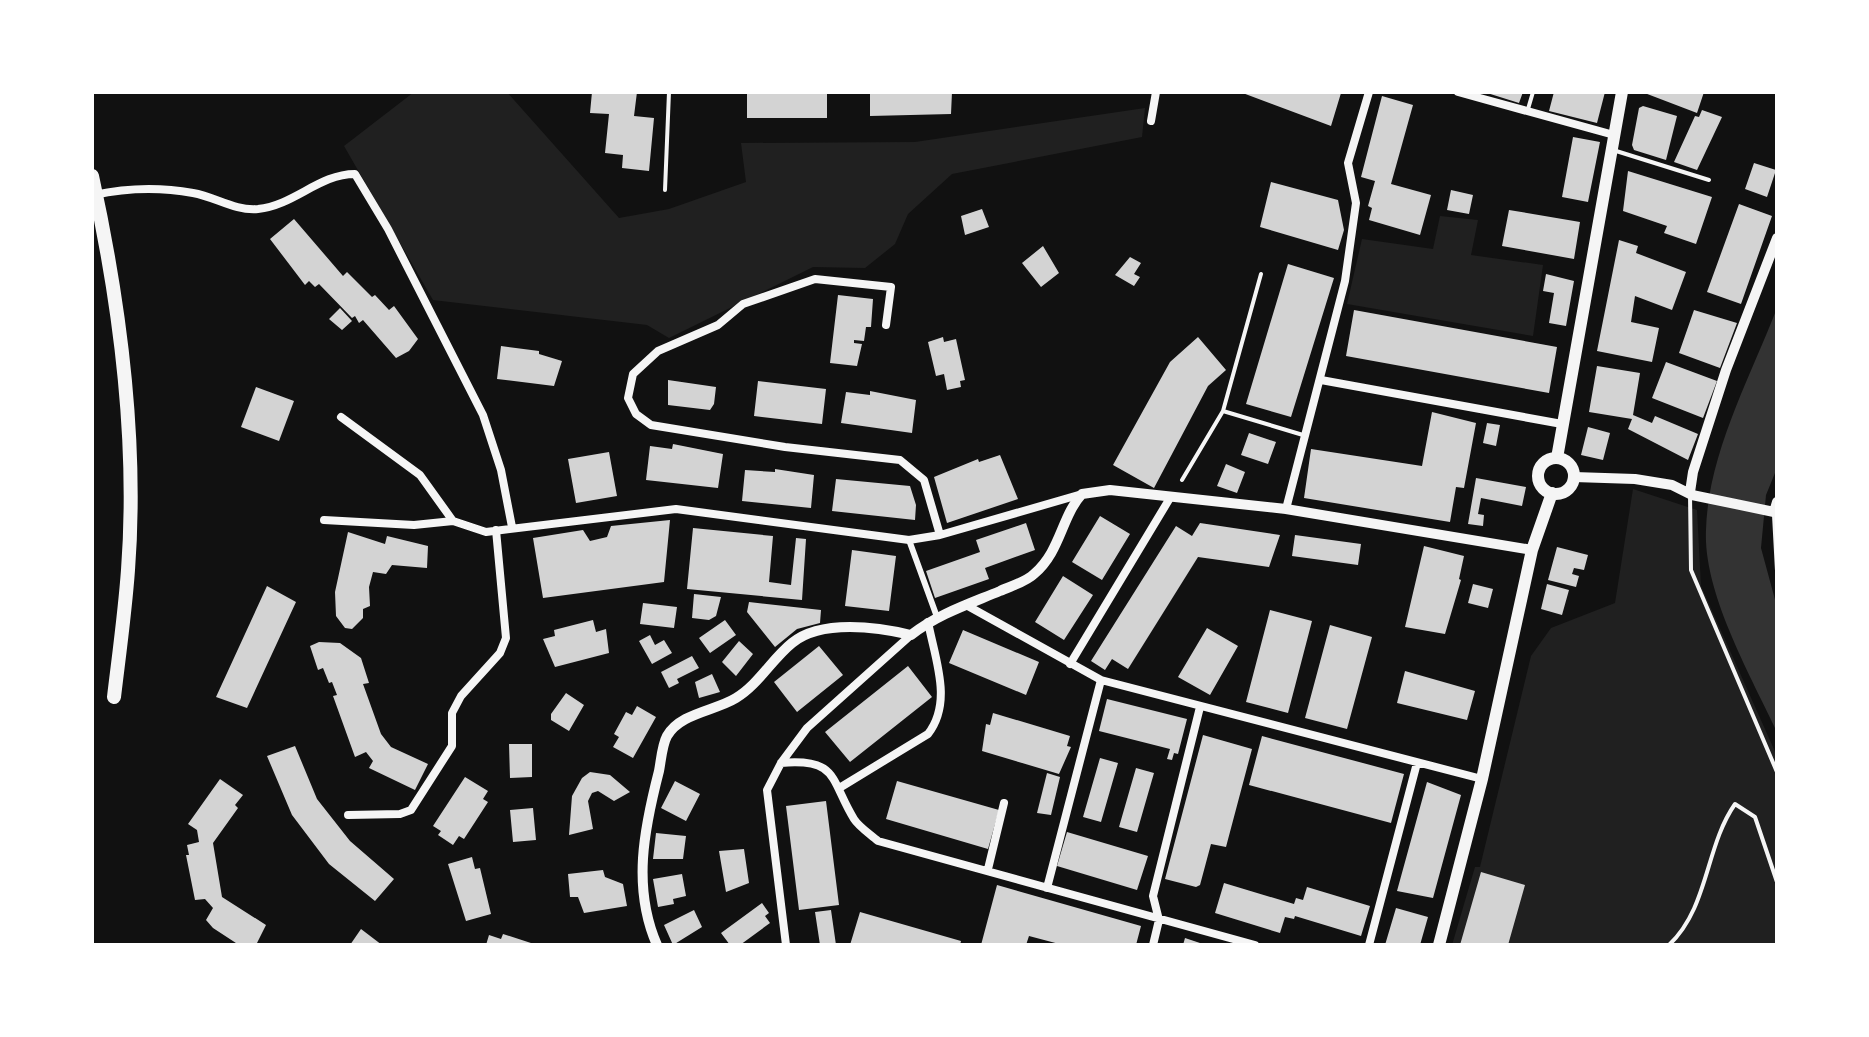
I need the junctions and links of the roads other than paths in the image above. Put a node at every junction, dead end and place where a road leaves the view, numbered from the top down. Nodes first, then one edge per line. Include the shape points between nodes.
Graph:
1 (669, 92) edge
2 (1156, 92) edge
3 (1369, 92) edge
4 (1458, 92) edge
5 (1533, 92) edge
6 (1622, 92) edge
7 (1527, 111) junction
8 (1151, 121) dead end
9 (1614, 135) junction
10 (1611, 150) junction
11 (92, 176) edge
12 (1709, 180) dead end
13 (665, 190) dead end
14 (92, 195) edge
15 (1777, 238) edge
16 (1261, 274) dead end
17 (886, 325) dead end
18 (1321, 380) junction
19 (1223, 411) junction
20 (341, 417) dead end
21 (1562, 424) junction
22 (1306, 436) junction
23 (1557, 458) junction
24 (1574, 477) junction
25 (1182, 480) dead end
26 (1552, 493) junction
27 (1082, 494) junction
28 (1691, 494) junction
29 (1170, 498) junction
30 (1776, 507) edge
31 (1286, 509) junction
32 (324, 520) dead end
33 (453, 521) junction
34 (512, 527) junction
35 (496, 530) junction
36 (940, 535) junction
37 (909, 540) junction
38 (1532, 550) junction
39 (1777, 571) edge
40 (966, 605) junction
41 (932, 619) junction
42 (911, 635) junction
43 (1070, 664) junction
44 (1101, 680) junction
45 (114, 697) dead end
46 (1200, 707) junction
47 (781, 763) junction
48 (1417, 763) junction
49 (1777, 772) edge
50 (1482, 779) junction
51 (841, 787) junction
52 (1004, 803) dead end
53 (348, 815) dead end
54 (988, 869) junction
55 (1777, 882) edge
56 (1047, 888) junction
57 (1159, 920) junction
58 (657, 945) edge
59 (786, 945) edge
60 (1153, 945) edge
61 (1254, 945) edge
62 (1369, 945) edge
63 (1439, 945) edge
64 (1669, 945) edge

1 - 13 lane
2 - 8 street
3 - 18 street via 1348,163 1356,203 1345,281
4 - 7 street
5 - 7 lane
6 - 9 main road
7 - 9 street
9 - 10 main road
10 - 12 lane
10 - 21 main road
11 - 45 highway via 119,321 129,449 128,568
14 - 34 street via 126,188 192,193 237,209 260,209 291,201 335,174 355,174 483,415
15 - 28 street via 1726,370 1693,472
16 - 19 lane
17 - 36 street via 891,287 815,279 743,304 718,325 658,351 633,374 628,398 636,414 651,425 900,460 924,480
18 - 21 street
18 - 22 street
19 - 22 lane
19 - 25 lane
20 - 33 street via 420,475
21 - 23 main road
22 - 31 street
23 - 24 main road via 1571,466
23 - 26 main road via 1540,470 1540,481
24 - 26 main road via 1566,490
24 - 28 street via 1635,479
26 - 38 main road
27 - 29 street via 1110,490
27 - 36 street
27 - 40 street via 1048,561 1032,577
28 - 30 street
28 - 49 lane via 1691,570
29 - 31 street
29 - 43 street
30 - 39 lane
31 - 38 street
32 - 33 street via 414,525
33 - 35 street via 486,532
34 - 35 street
34 - 37 street via 676,509
35 - 53 street via 506,638 452,713 452,746 411,810
36 - 37 street
37 - 41 street
38 - 50 main road
40 - 41 street
40 - 43 street
41 - 42 street
41 - 51 street via 943,701 938,720 928,734
42 - 47 street via 807,728
42 - 58 street via 822,629 795,641 739,697 685,719 668,735 643,850 642,881
43 - 44 street
44 - 46 street
44 - 56 street
46 - 48 street
46 - 57 street via 1153,896
47 - 51 street via 806,761 828,772
47 - 59 street via 767,790
48 - 50 street
48 - 62 street
50 - 63 main road
51 - 54 street via 855,820 878,841
52 - 54 street
54 - 56 street
55 - 64 lane via 1755,817 1735,804 1700,897
56 - 57 street
57 - 60 street
57 - 61 street

